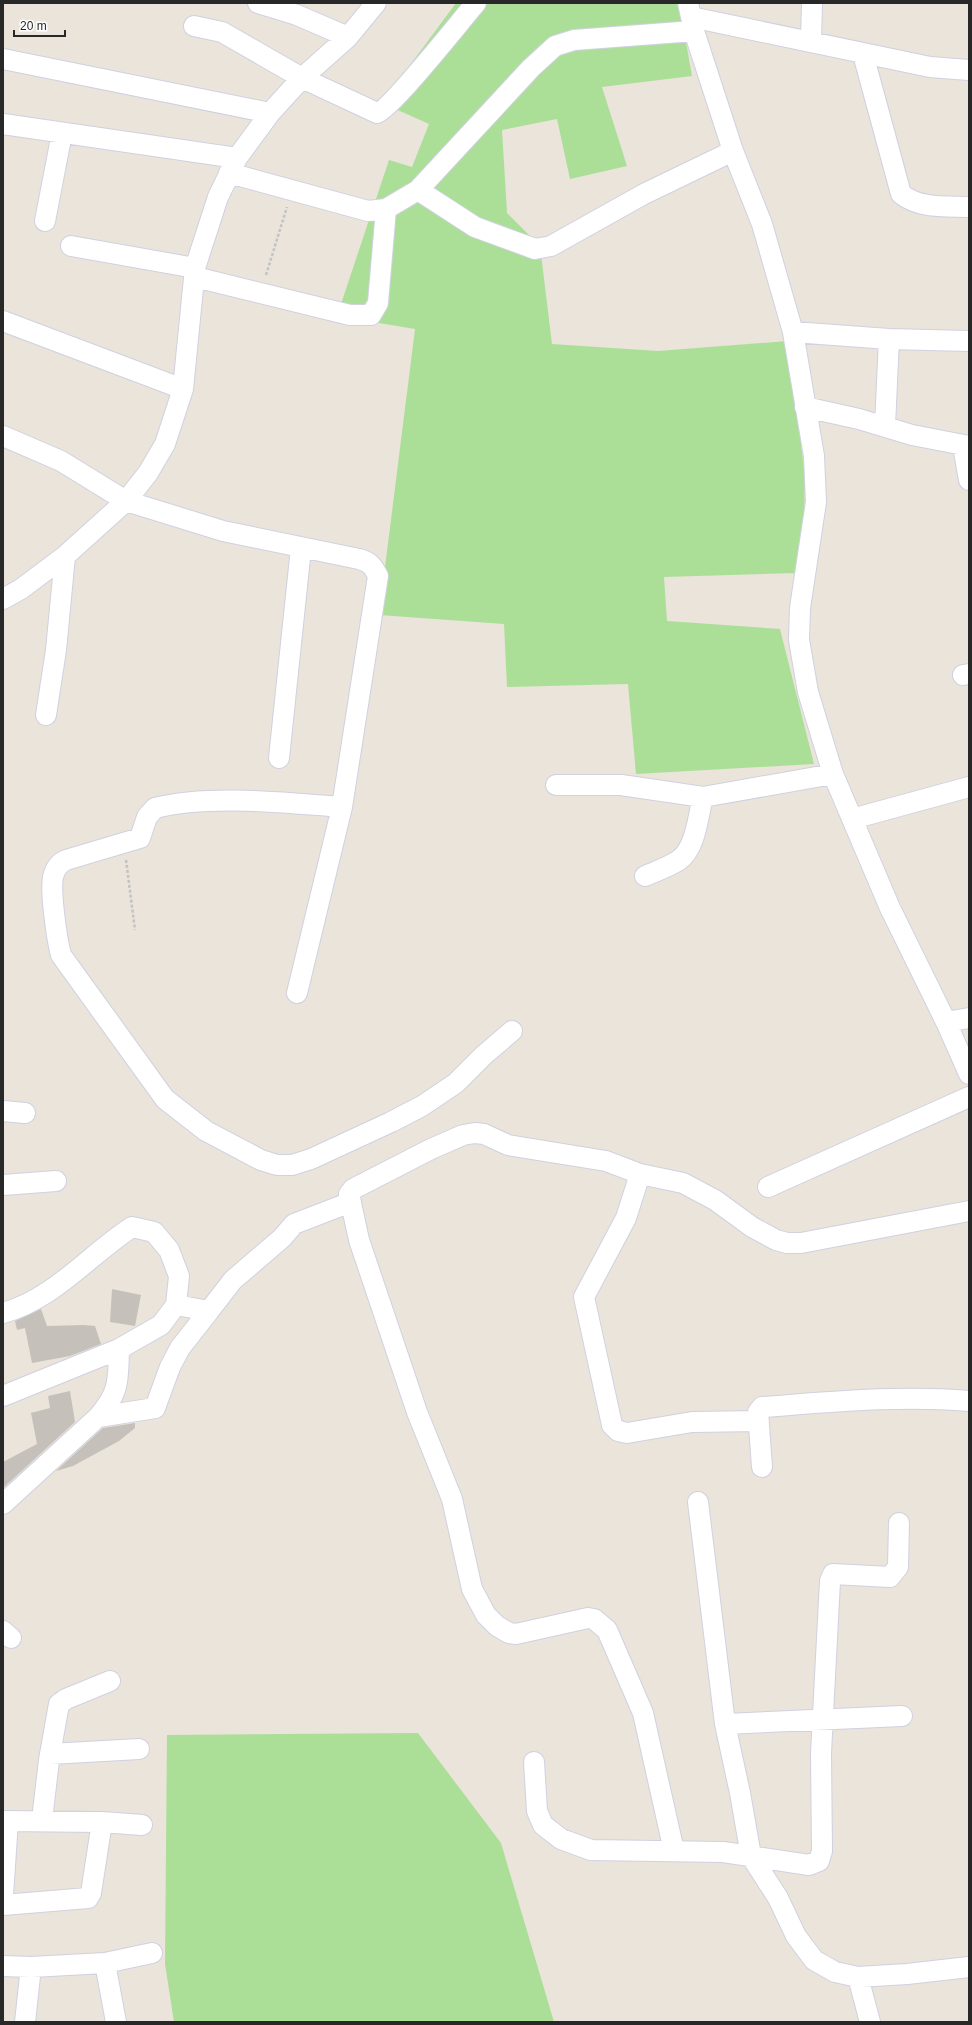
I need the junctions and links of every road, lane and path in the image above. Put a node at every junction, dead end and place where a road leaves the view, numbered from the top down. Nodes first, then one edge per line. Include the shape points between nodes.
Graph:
1 (258, 3) edge
2 (376, 3) edge
3 (476, 3) edge
4 (812, 3) edge
5 (691, 17) edge
6 (194, 26) dead end
7 (348, 37) junction
8 (811, 41) junction
9 (863, 54) junction
10 (3, 59) edge
11 (969, 70) edge
12 (302, 78) junction
13 (270, 112) junction
14 (3, 124) edge
15 (62, 133) junction
16 (732, 151) junction
17 (233, 166) junction
18 (418, 190) junction
19 (292, 191) junction
20 (969, 207) edge
21 (386, 209) junction
22 (45, 221) dead end
23 (71, 246) dead end
24 (195, 273) junction
25 (260, 293) junction
26 (3, 321) edge
27 (792, 332) junction
28 (888, 339) junction
29 (969, 341) edge
30 (183, 389) junction
31 (805, 407) junction
32 (885, 426) junction
33 (3, 436) edge
34 (966, 446) edge
35 (969, 480) edge
36 (126, 501) junction
37 (301, 548) junction
38 (65, 556) junction
39 (3, 599) edge
40 (46, 715) dead end
41 (279, 758) dead end
42 (833, 774) junction
43 (556, 785) dead end
44 (969, 787) edge
45 (703, 797) junction
46 (342, 807) junction
47 (852, 819) junction
48 (124, 844) junction
49 (645, 876) dead end
50 (135, 930) dead end
51 (297, 993) dead end
52 (969, 1018) edge
53 (946, 1022) junction
54 (512, 1031) dead end
55 (969, 1074) edge
56 (969, 1096) edge
57 (3, 1111) edge
58 (25, 1113) dead end
59 (640, 1174) junction
60 (56, 1181) dead end
61 (3, 1184) edge
62 (768, 1187) dead end
63 (351, 1202) junction
64 (969, 1211) edge
65 (176, 1305) junction
66 (209, 1311) junction
67 (3, 1313) edge
68 (119, 1349) junction
69 (3, 1396) edge
70 (969, 1401) edge
71 (98, 1417) junction
72 (758, 1421) junction
73 (762, 1468) dead end
74 (698, 1502) dead end
75 (3, 1504) edge
76 (899, 1523) dead end
77 (110, 1681) dead end
78 (902, 1716) dead end
79 (823, 1720) junction
80 (725, 1724) junction
81 (139, 1749) dead end
82 (50, 1754) junction
83 (534, 1762) dead end
84 (42, 1820) junction
85 (6, 1821) edge
86 (102, 1822) junction
87 (142, 1825) dead end
88 (674, 1851) junction
89 (751, 1856) junction
90 (3, 1895) edge
91 (3, 1905) edge
92 (152, 1953) dead end
93 (105, 1964) junction
94 (3, 1966) edge
95 (969, 1966) edge
96 (31, 1967) junction
97 (858, 1977) junction
98 (25, 2022) edge
99 (116, 2022) edge
100 (870, 2022) edge

1 - 7 street via 297,15
2 - 7 street
3 - 12 street via 401,92 380,112 373,112
4 - 8 street
5 - 8 street
5 - 16 street
5 - 18 street via 555,46 526,73
6 - 12 street via 222,32
7 - 12 street
8 - 9 street
9 - 11 street via 930,68
9 - 20 street via 901,194 911,202 923,205
10 - 13 street
12 - 13 street
13 - 17 street
14 - 15 street
15 - 17 street
15 - 22 street
16 - 18 street via 644,194 544,248 535,249 475,227
16 - 27 street via 762,224
17 - 19 street
17 - 24 street via 218,197
18 - 21 street
19 - 21 street via 368,211
19 - 25 path
21 - 25 street via 378,303 371,315 350,315
23 - 24 street
24 - 25 street
24 - 30 street
26 - 30 street
27 - 28 street
27 - 31 street
28 - 29 street
28 - 32 street
30 - 36 street via 164,444 148,473
31 - 32 street
31 - 42 street via 814,456 816,502 800,608 799,640 808,692
32 - 34 street via 912,435
33 - 36 street via 61,461
34 - 35 street
36 - 37 street via 223,531
36 - 38 street
37 - 41 street
37 - 46 street via 370,562 378,576
38 - 39 street via 21,589
38 - 40 street via 56,650
42 - 45 street
42 - 47 street
43 - 45 street via 621,785
44 - 47 street
45 - 49 street via 692,841 686,852 679,860
46 - 48 street via 223,801 162,806 150,812 140,838
46 - 51 street
47 - 53 street via 890,908
48 - 50 path
48 - 54 street via 66,860 57,866 53,880 57,940 61,955 165,1098 206,1131 256,1158 277,1165 292,1165 311,1159 391,1122 422,1106 456,1083
52 - 53 street
53 - 55 street
56 - 62 street
57 - 58 street
59 - 63 street via 606,1161 508,1145 484,1134 475,1133 463,1135 431,1149 353,1189 349,1192
59 - 64 street via 683,1183 715,1200 752,1227 787,1243 801,1243
59 - 72 street via 626,1218 584,1297 612,1425 618,1431 627,1434 692,1422
60 - 61 street
63 - 66 street via 294,1224 282,1238 233,1280
63 - 88 street via 359,1240 417,1412 452,1499 472,1589 486,1615 497,1626 509,1632 525,1633 588,1618 594,1619 607,1630 643,1714
65 - 66 street
65 - 67 street via 179,1276 169,1250 154,1232 132,1227 111,1241 61,1284 22,1308
65 - 68 street via 162,1325
66 - 71 street via 180,1348 155,1408
68 - 69 street
68 - 71 street via 115,1393
70 - 72 street via 881,1398 762,1407 758,1412
71 - 75 street
72 - 73 street
74 - 80 street
76 - 79 street via 898,1567 894,1574 890,1577 833,1574 830,1581
77 - 82 street via 66,1698 59,1704
78 - 79 street
79 - 80 street
79 - 89 street via 822,1851 819,1861 809,1865
80 - 89 street
81 - 82 street
82 - 84 street
83 - 88 street via 538,1811 543,1826 561,1839 591,1850
84 - 85 street
84 - 86 street
85 - 90 street
86 - 87 street
86 - 91 street via 91,1893 88,1898
88 - 89 street via 723,1852
89 - 97 street via 778,1898 796,1936 814,1960 835,1972
92 - 93 street
93 - 96 street
93 - 99 street
94 - 96 street
95 - 97 street
96 - 98 street
97 - 100 street

